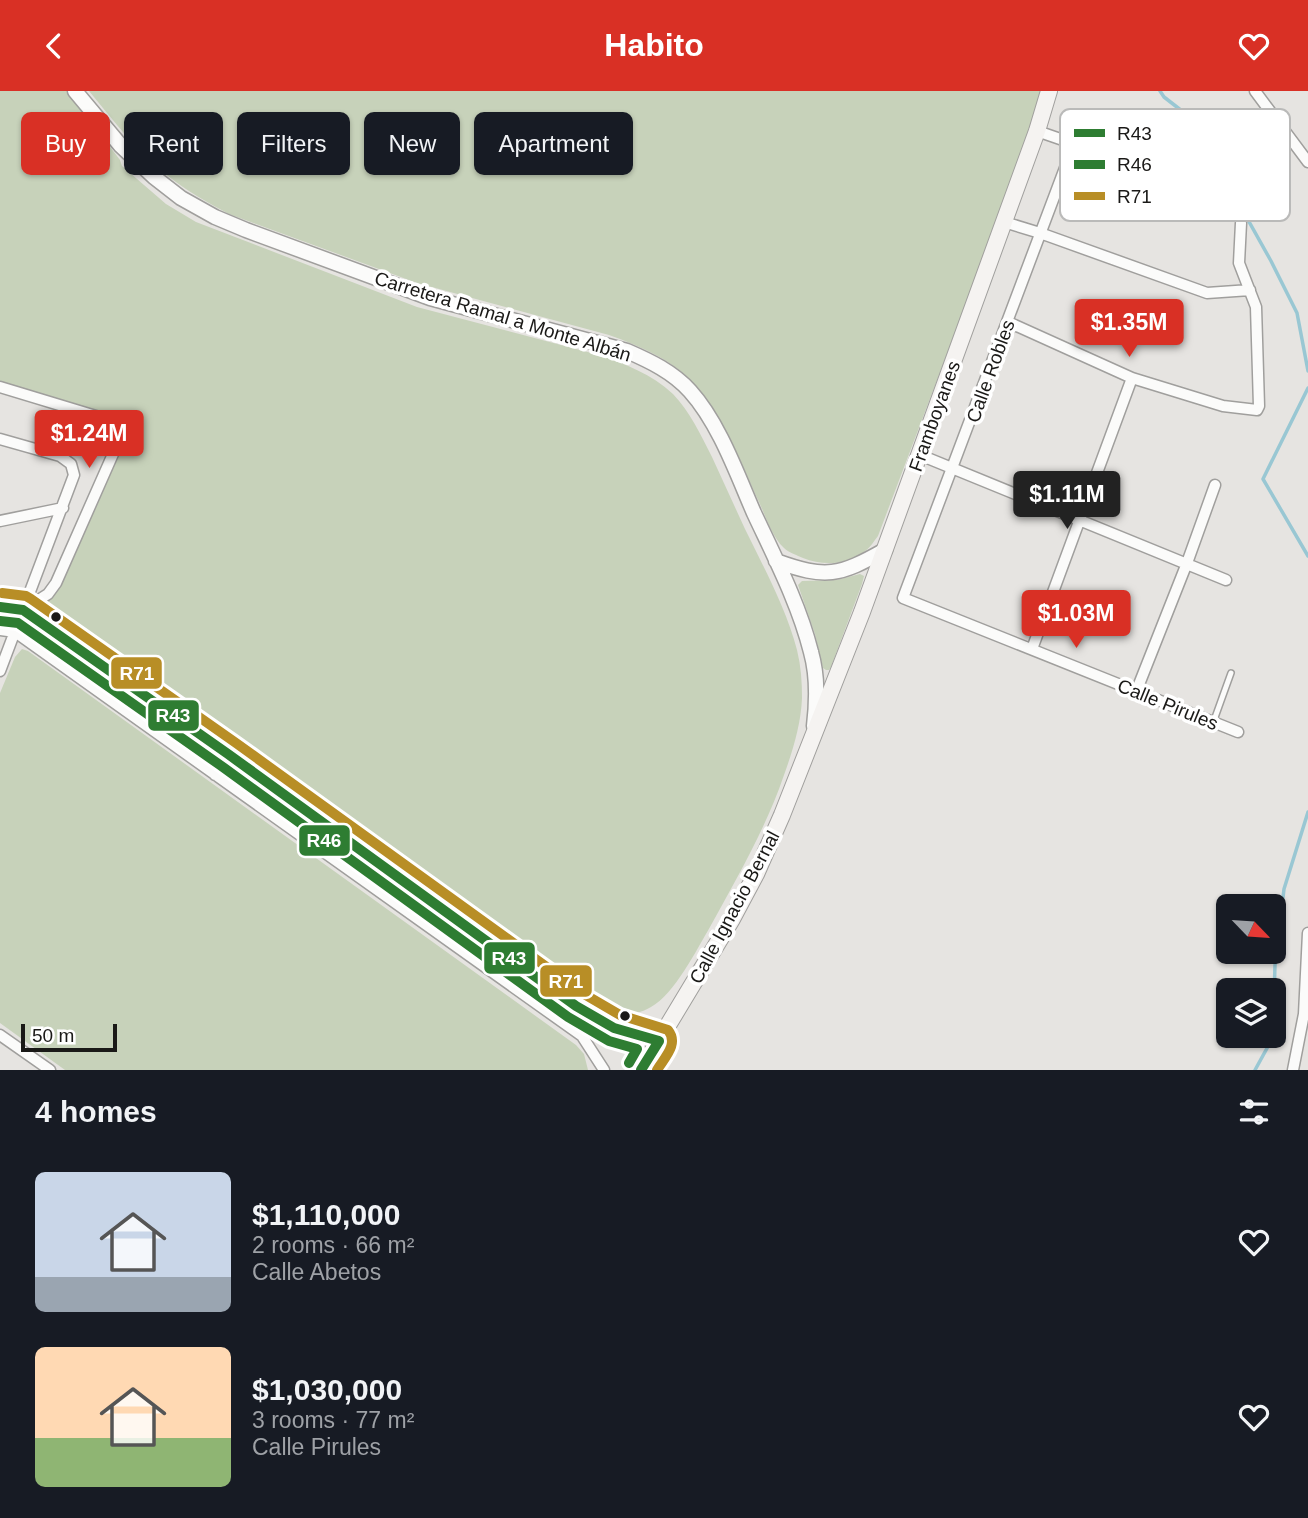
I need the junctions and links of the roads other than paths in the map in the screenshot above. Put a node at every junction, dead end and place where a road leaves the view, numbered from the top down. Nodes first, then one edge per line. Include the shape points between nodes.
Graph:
1 (75, 91) edge
2 (1049, 91) edge
3 (1255, 91) edge
4 (1268, 109) edge
5 (1037, 131) junction
6 (1290, 138) edge
7 (1060, 139) edge
8 (1308, 162) edge
9 (1060, 181) edge
10 (1004, 222) junction
11 (1241, 223) dead end
12 (1040, 233) junction
13 (1250, 291) junction
14 (1008, 322) junction
15 (1132, 378) junction
16 (0, 387) edge
17 (0, 439) edge
18 (920, 455) junction
19 (953, 469) junction
20 (1215, 485) dead end
21 (62, 508) junction
22 (1079, 519) junction
23 (0, 521) edge
24 (885, 550) junction
25 (776, 561) junction
26 (1187, 563) junction
27 (1226, 580) dead end
28 (903, 597) joint
29 (0, 607) edge
30 (23, 610) junction
31 (0, 631) edge
32 (15, 632) junction
33 (1032, 649) junction
34 (0, 671) edge
35 (1231, 673) dead end
36 (1136, 692) junction
37 (1213, 723) junction
38 (1238, 732) dead end
39 (813, 738) junction
40 (228, 754) junction
41 (215, 775) junction
42 (1308, 933) edge
43 (1306, 1014) edge
44 (0, 1035) edge
45 (1304, 1036) edge
46 (659, 1041) junction
47 (50, 1070) edge
48 (604, 1070) edge
49 (642, 1070) edge
50 (1293, 1070) edge

1 - 25 street, Carretera Ramal a Monte Albán via 154,177 215,217 430,297 627,351 666,371 690,391 708,416
2 - 5 main road, Framboyanes
3 - 4 street
5 - 7 street
5 - 10 main road, Framboyanes
6 - 8 street
9 - 12 street, Calle Robles
10 - 12 street
10 - 18 main road, Framboyanes
11 - 13 street via 1239,263
12 - 13 street via 1207,292
12 - 14 street, Calle Robles
13 - 15 street via 1256,307 1257,410 1223,406
14 - 15 street
14 - 19 street, Calle Robles
15 - 22 street
16 - 30 street via 109,420 120,431 56,583
17 - 21 street via 53,453 71,464 74,475
18 - 19 street
18 - 24 main road, Framboyanes
19 - 22 street
19 - 28 street, Calle Robles
20 - 26 street
21 - 23 street
21 - 30 street
22 - 26 street
22 - 33 street
24 - 25 street via 852,568 822,573
24 - 39 main road, Framboyanes
25 - 39 street, Carretera Ramal a Monte Albán via 811,652 817,687
26 - 27 street
26 - 36 street
28 - 33 street, Calle Pirules
29 - 30 street
30 - 32 street
30 - 40 street
31 - 32 street
32 - 34 street
32 - 41 street
33 - 36 street, Calle Pirules
35 - 37 lane
36 - 37 street, Calle Pirules
37 - 38 street, Calle Pirules
39 - 46 main road, Calle Ignacio Bernal via 755,874
40 - 41 street
40 - 46 street via 576,1006 614,1027
41 - 48 street via 582,1036
42 - 43 street
43 - 45 street
44 - 47 street
45 - 50 street
46 - 49 main road, Calle Ignacio Bernal

